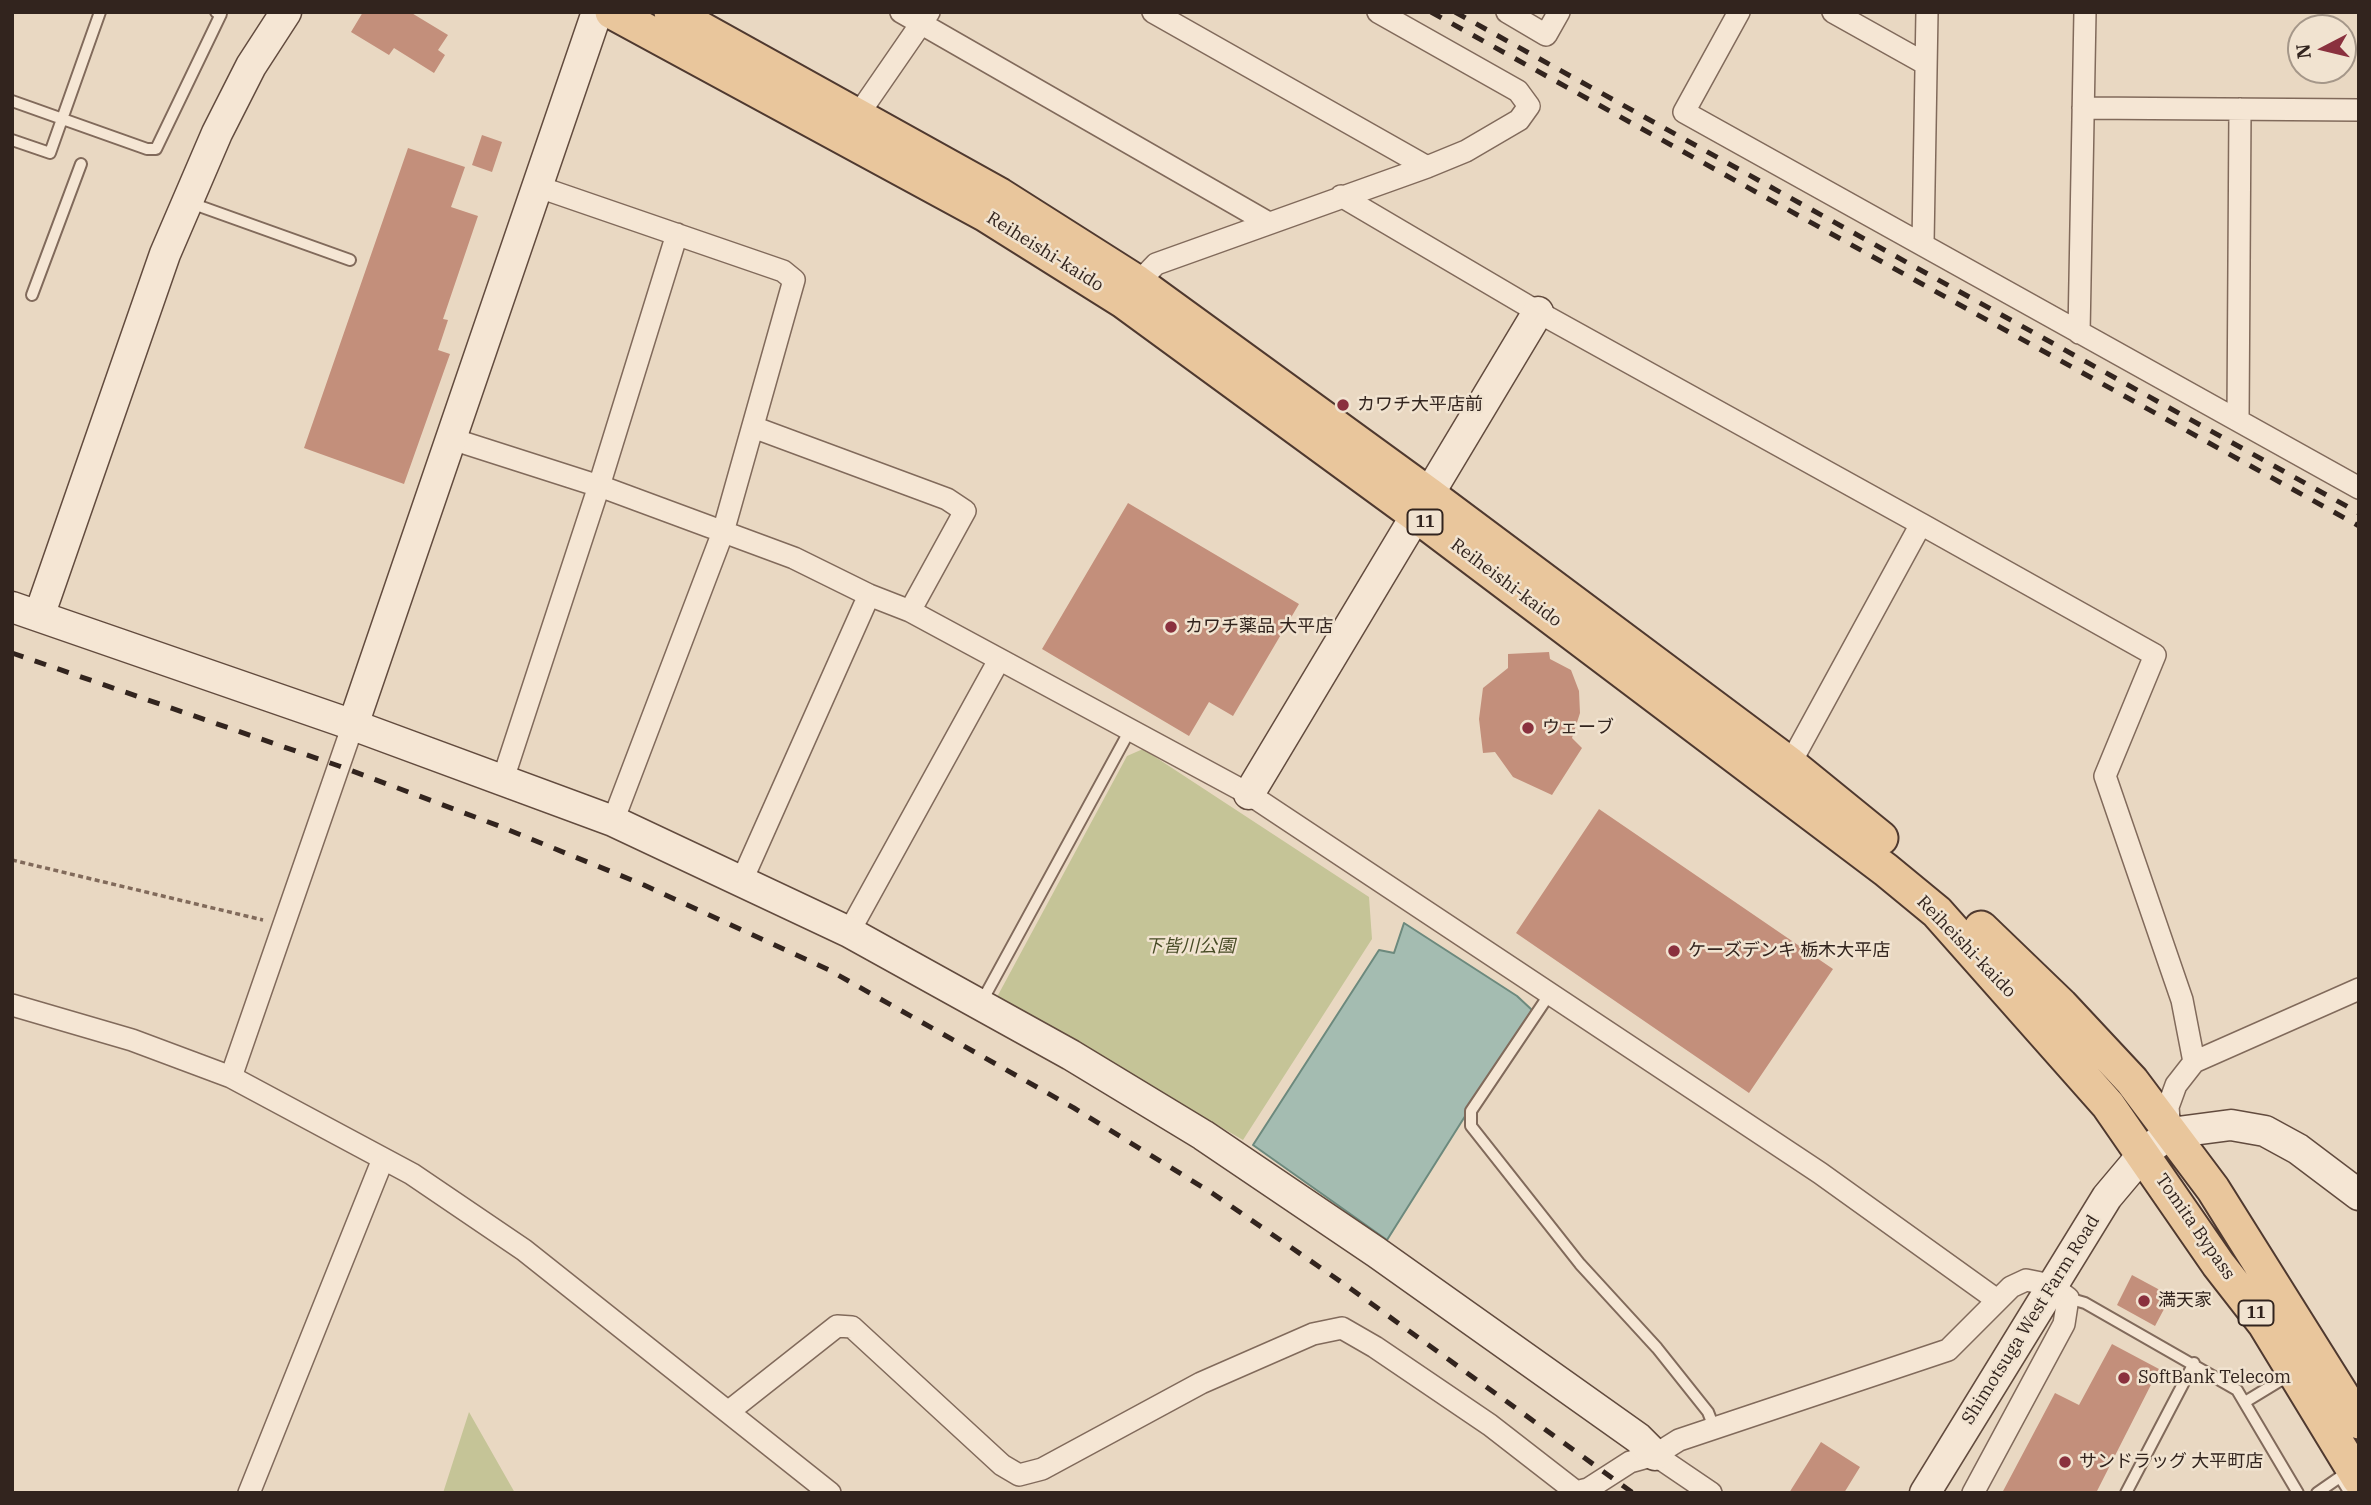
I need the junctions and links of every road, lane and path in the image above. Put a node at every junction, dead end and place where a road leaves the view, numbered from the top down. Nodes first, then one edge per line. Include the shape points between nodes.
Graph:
1 (100, 12) edge
2 (216, 12) edge
3 (286, 12) edge
4 (597, 12) edge
5 (612, 12) edge
6 (671, 12) edge
7 (901, 12) edge
8 (1153, 12) edge
9 (1378, 12) edge
10 (1507, 12) edge
11 (1559, 12) edge
12 (1739, 12) edge
13 (1833, 12) edge
14 (1927, 12) edge
15 (2085, 12) edge
16 (925, 18) edge
17 (1926, 64) junction
18 (12, 102) edge
19 (2083, 108) junction
20 (2240, 109) junction
21 (2359, 110) edge
22 (62, 119) junction
23 (850, 126) junction
24 (12, 140) edge
25 (81, 164) dead end
26 (1427, 167) junction
27 (539, 187) junction
28 (1341, 196) junction
29 (186, 202) junction
30 (1267, 222) junction
31 (677, 234) junction
32 (1923, 243) junction
33 (350, 260) dead end
34 (1130, 292) junction
35 (32, 295) dead end
36 (1538, 312) junction
37 (2079, 333) junction
38 (2238, 421) junction
39 (753, 427) junction
40 (449, 438) junction
41 (599, 486) junction
42 (2359, 488) edge
43 (1423, 505) junction
44 (1921, 524) junction
45 (723, 532) junction
46 (869, 595) junction
47 (26, 611) edge
48 (910, 611) junction
49 (999, 660) junction
50 (353, 725) junction
51 (1130, 730) junction
52 (1784, 776) junction
53 (503, 779) junction
54 (1249, 794) junction
55 (613, 821) junction
56 (12, 860) edge
57 (742, 880) junction
58 (282, 925) junction
59 (849, 932) junction
60 (2359, 989) edge
61 (1549, 995) junction
62 (12, 1005) edge
63 (980, 1005) junction
64 (2194, 1062) junction
65 (231, 1077) junction
66 (2170, 1133) junction
67 (2144, 1153) junction
68 (383, 1158) junction
69 (2359, 1195) edge
70 (2059, 1292) junction
71 (1997, 1300) junction
72 (2194, 1363) junction
73 (2295, 1372) junction
74 (2245, 1402) junction
75 (728, 1412) junction
76 (2359, 1422) edge
77 (1714, 1430) junction
78 (1655, 1455) junction
79 (2359, 1479) edge
80 (1582, 1491) edge
81 (249, 1493) edge
82 (830, 1493) edge
83 (1711, 1493) edge
84 (1924, 1493) edge
85 (1973, 1493) edge
86 (2126, 1493) edge
87 (2298, 1493) edge
88 (2317, 1493) edge
89 (2350, 1493) edge

1 - 22 lane
2 - 22 lane via 221,14 156,149
3 - 29 street via 251,66
4 - 27 street
5 - 23 main road, Reiheishi-kaido / 11
6 - 23 main road, Reiheishi-kaido / 11
7 - 16 street
8 - 26 street
9 - 26 street via 1518,91 1529,106 1519,120
10 - 11 street via 1546,35
12 - 32 street via 1684,112
13 - 17 street
14 - 17 street
15 - 19 street
16 - 23 street
16 - 30 street
17 - 32 street
18 - 22 lane
19 - 20 street
19 - 37 street
20 - 21 street
20 - 38 street
22 - 24 lane via 50,153
23 - 34 main road, Reiheishi-kaido / 11 via 986,215
25 - 35 lane
26 - 28 street
27 - 31 street
27 - 40 street
28 - 30 street
28 - 36 street
29 - 33 lane
29 - 47 street
30 - 34 street via 1156,264
31 - 39 street via 783,271 794,280
31 - 41 street
32 - 37 street
34 - 43 main road, Reiheishi-kaido / 11
36 - 43 street
36 - 44 street
37 - 38 street
38 - 42 street
39 - 45 street
39 - 48 street via 947,499 965,511
40 - 41 street
40 - 50 street
41 - 45 street
41 - 53 street
43 - 52 main road, Reiheishi-kaido / 11
43 - 54 street
44 - 52 street
44 - 64 street via 2155,655 2105,776 2182,1000
45 - 46 street via 794,558
45 - 55 street
46 - 48 street
46 - 57 street
47 - 50 street
48 - 49 street
49 - 51 street
49 - 59 street
50 - 53 street
50 - 58 street
51 - 54 street
51 - 63 lane
52 - 66 main road, Reiheishi-kaido / 11 via 1953,899 2061,1005 2132,1082
52 - 67 main road, Reiheishi-kaido / 11 via 1937,912 2108,1105
53 - 55 street
54 - 61 street
55 - 57 street
56 - 58 path
57 - 59 street
58 - 65 street
59 - 63 street
60 - 64 street
61 - 71 street via 1820,1173
61 - 77 lane via 1471,1111 1471,1126 1580,1264 1657,1348 1708,1412
62 - 65 street
63 - 78 street via 1203,1135 1410,1276 1638,1438
64 - 66 street via 2176,1085 2168,1107
65 - 68 street
66 - 67 street
66 - 69 street via 2222,1125 2265,1131 2298,1149
66 - 76 main road, Tomita Bypass / 11 via 2260,1261
67 - 70 street, Shimotsuga West Farm Road via 2107,1197
67 - 73 main road, Tomita Bypass / 11
68 - 75 street via 524,1250
68 - 81 street
70 - 71 street via 2026,1280
70 - 72 lane
70 - 84 street, Shimotsuga West Farm Road
70 - 85 street via 2064,1324
71 - 77 street via 1948,1350
72 - 74 lane via 2237,1390
72 - 86 lane
73 - 74 lane
73 - 79 main road, Tomita Bypass / 11
74 - 87 lane
75 - 80 street via 837,1326 852,1327 1002,1465 1019,1475 1042,1469 1201,1383 1313,1334 1342,1328
75 - 82 street
77 - 78 street via 1679,1440
78 - 80 street via 1629,1462
78 - 83 street
88 - 89 lane via 2340,1477

